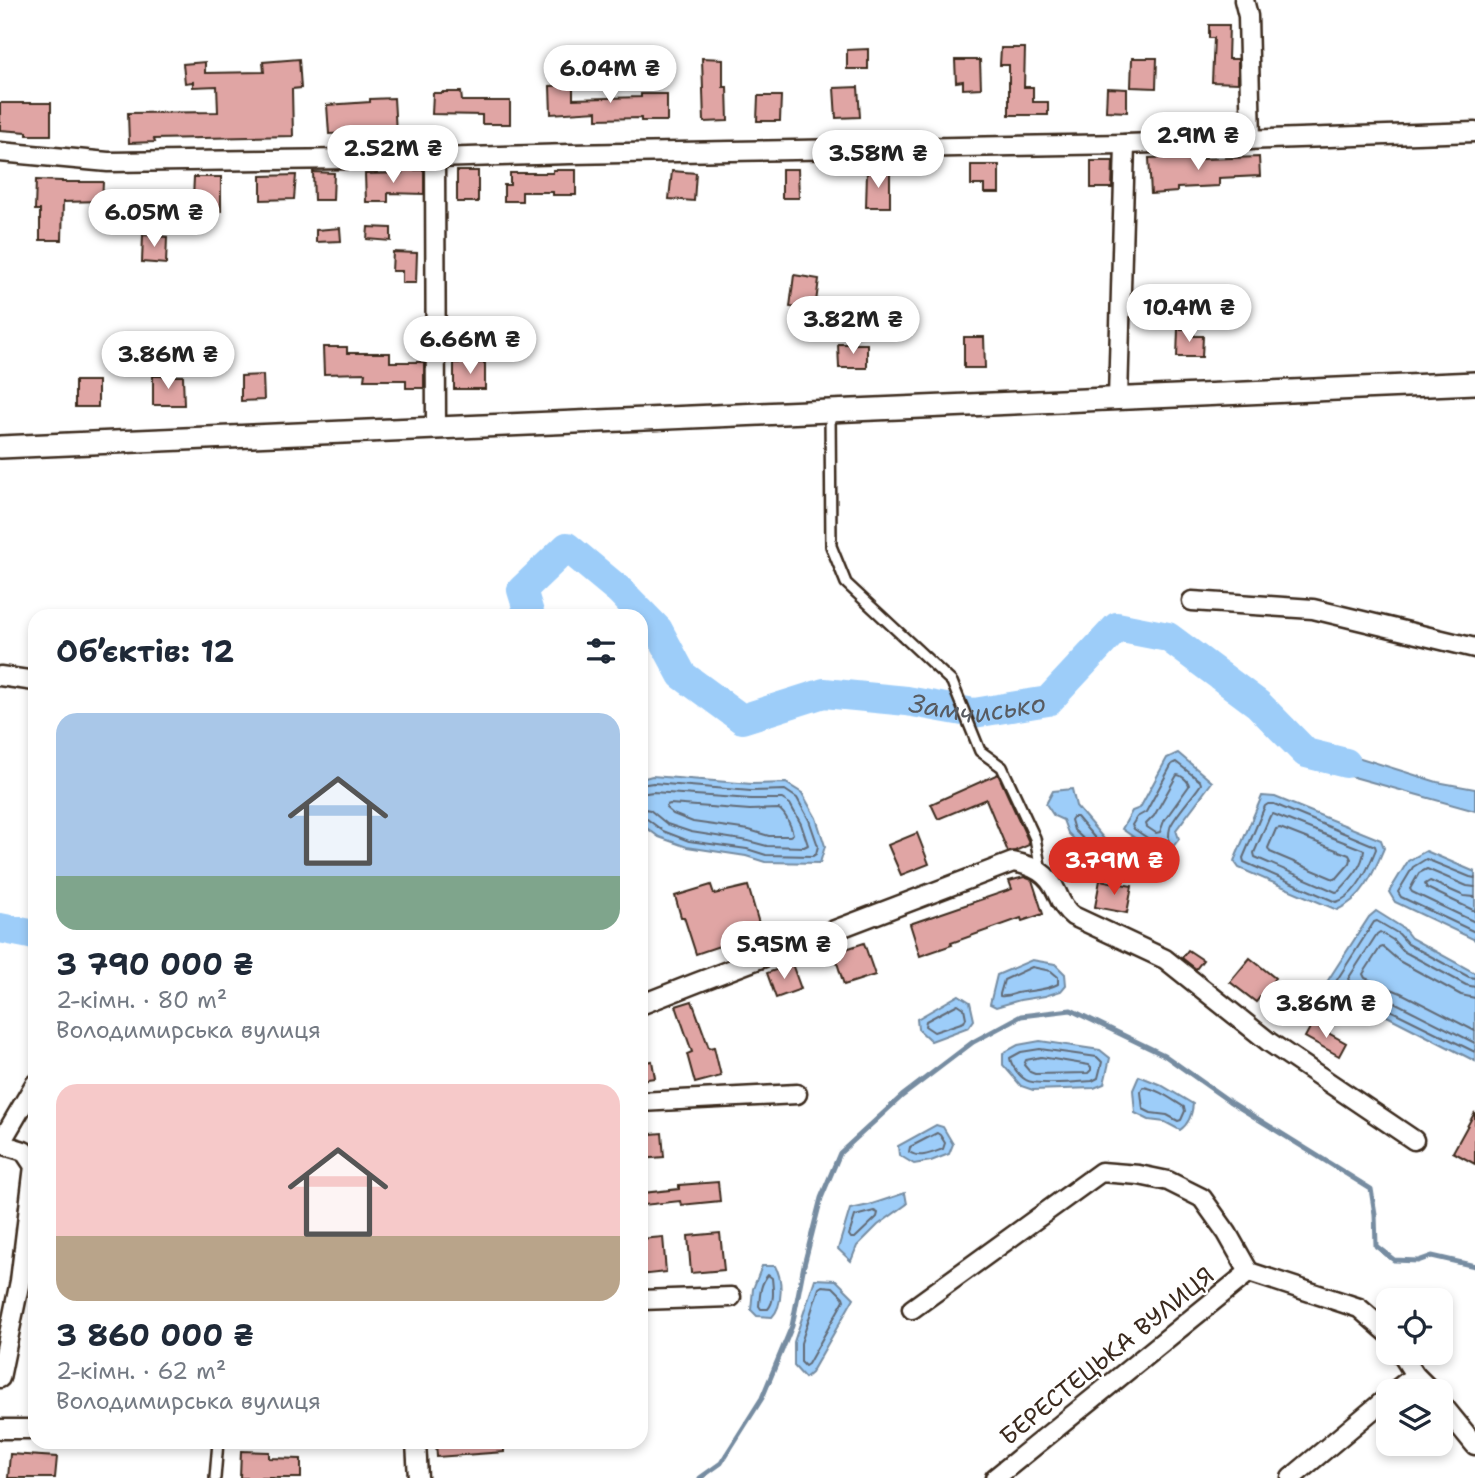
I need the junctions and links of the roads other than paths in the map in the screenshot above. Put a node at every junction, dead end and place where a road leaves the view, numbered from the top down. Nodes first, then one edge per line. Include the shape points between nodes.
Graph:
1 (1244, 0) edge
2 (1475, 132) edge
3 (1251, 139) junction
4 (1125, 145) junction
5 (0, 152) edge
6 (435, 158) junction
7 (1475, 383) edge
8 (1118, 399) junction
9 (830, 411) junction
10 (436, 428) junction
11 (0, 447) edge
12 (1192, 601) dead end
13 (1475, 648) edge
14 (0, 676) edge
15 (28, 680) edge
16 (1041, 871) junction
17 (648, 1002) edge
18 (797, 1094) dead end
19 (28, 1096) edge
20 (648, 1102) edge
21 (1414, 1140) dead end
22 (0, 1144) edge
23 (28, 1157) edge
24 (28, 1215) edge
25 (1249, 1272) junction
26 (731, 1297) dead end
27 (648, 1300) edge
28 (912, 1310) dead end
29 (1376, 1323) edge
30 (1409, 1365) edge
31 (1415, 1375) junction
32 (0, 1378) edge
33 (1410, 1379) edge
34 (1419, 1379) edge
35 (1376, 1407) edge
36 (1453, 1418) edge
37 (0, 1429) edge
38 (28, 1429) edge
39 (1475, 1445) edge
40 (217, 1449) edge
41 (416, 1449) edge
42 (215, 1478) edge
43 (418, 1478) edge
44 (995, 1478) edge
45 (1291, 1478) edge

1 - 3 street
2 - 3 street
3 - 4 street
4 - 6 street
4 - 8 street
5 - 6 street via 108,162
6 - 10 street
7 - 8 street
8 - 9 street
9 - 10 street
9 - 16 lane via 831,546 846,583 952,682 980,751 1002,767 1035,838
10 - 11 street
12 - 13 street via 1313,608
14 - 15 street
16 - 17 street via 1013,862
16 - 21 street via 1066,911 1165,960 1269,1042
18 - 20 street
19 - 22 street
22 - 23 street via 24,1151
24 - 32 street
25 - 28 street via 1202,1198 1168,1181 1101,1172
25 - 29 street via 1359,1308
25 - 44 street, БЕРЕСТЕЦЬКА ВУЛИЦЯ
26 - 27 street
30 - 31 street
31 - 33 street
31 - 34 street
35 - 45 street
36 - 39 street
37 - 38 street
40 - 42 lane
41 - 43 street

